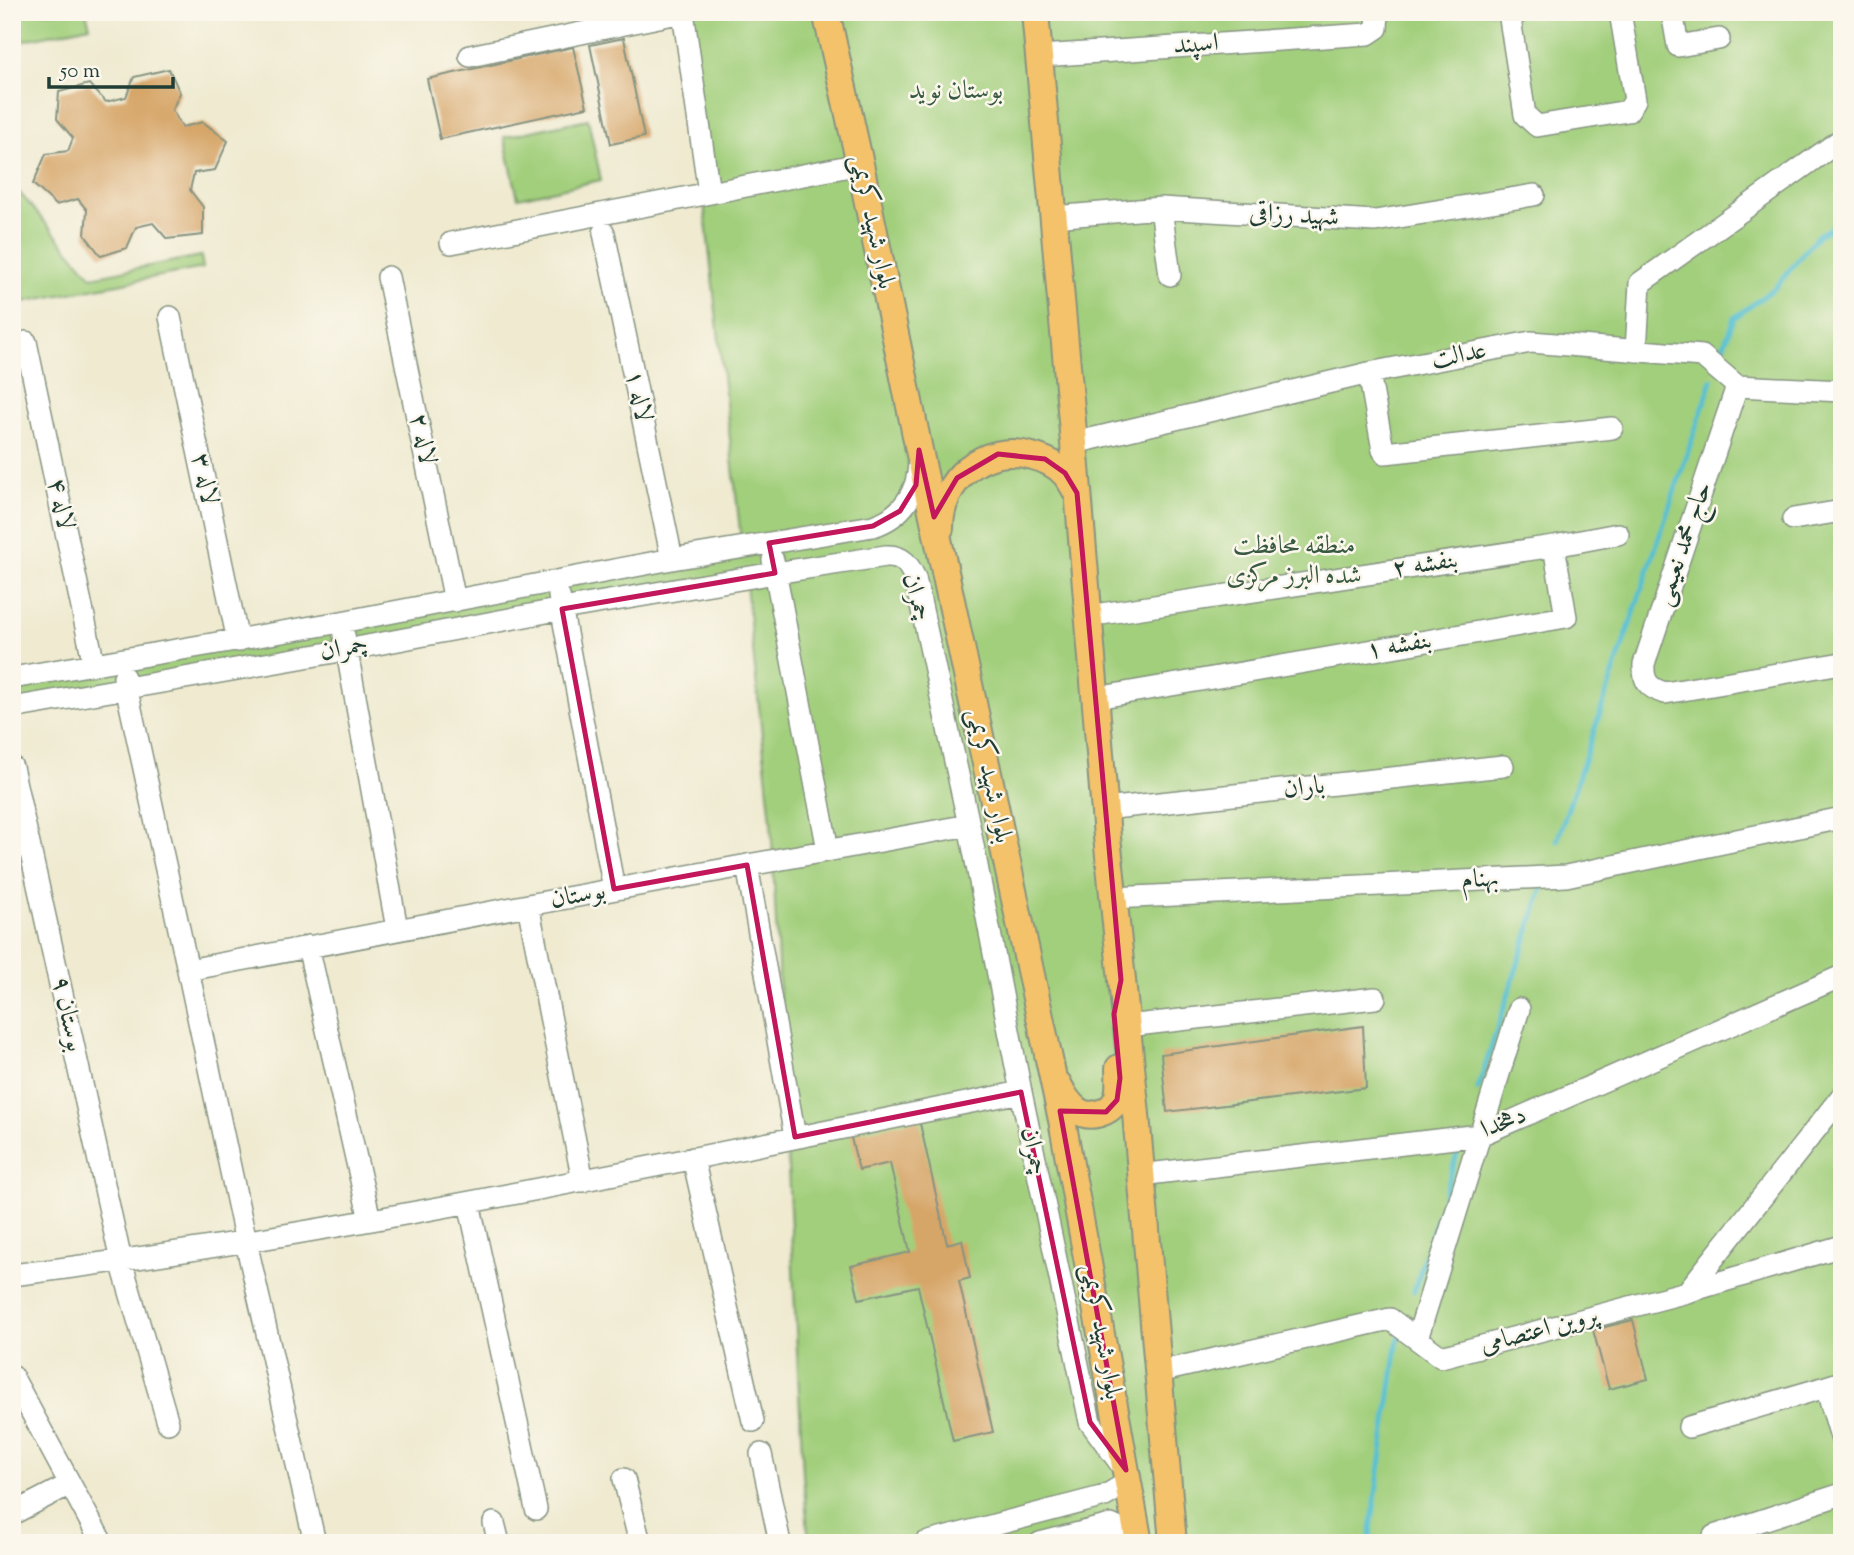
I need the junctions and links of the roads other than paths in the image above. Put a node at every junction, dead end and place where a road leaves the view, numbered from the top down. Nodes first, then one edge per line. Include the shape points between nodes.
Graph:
1 (826, 12) edge
2 (1035, 12) edge
3 (1378, 12) edge
4 (1518, 12) edge
5 (1620, 12) edge
6 (1672, 12) edge
7 (1719, 39) dead end
8 (470, 56) dead end
9 (1040, 56) junction
10 (1842, 139) edge
11 (860, 164) junction
12 (709, 193) junction
13 (1534, 195) dead end
14 (1161, 208) junction
15 (1053, 217) junction
16 (604, 233) dead end
17 (452, 243) dead end
18 (1170, 275) dead end
19 (388, 277) dead end
20 (170, 317) dead end
21 (26, 342) dead end
22 (1636, 351) junction
23 (1369, 373) junction
24 (1737, 386) junction
25 (1842, 391) edge
26 (1612, 428) dead end
27 (1074, 443) junction
28 (919, 450) junction
29 (1077, 493) junction
30 (1842, 511) edge
31 (1793, 519) dead end
32 (1618, 534) dead end
33 (769, 543) junction
34 (1554, 546) junction
35 (940, 547) junction
36 (672, 559) junction
37 (775, 573) junction
38 (556, 580) junction
39 (456, 601) junction
40 (562, 609) junction
41 (1088, 616) junction
42 (341, 622) junction
43 (238, 640) junction
44 (346, 650) junction
45 (120, 661) junction
46 (1842, 663) edge
47 (94, 665) junction
48 (12, 678) edge
49 (126, 688) junction
50 (1096, 698) junction
51 (12, 708) edge
52 (1503, 766) dead end
53 (12, 767) edge
54 (1104, 810) junction
55 (1842, 818) edge
56 (969, 825) junction
57 (828, 850) junction
58 (747, 865) junction
59 (614, 889) junction
60 (1112, 898) junction
61 (528, 905) junction
62 (397, 929) junction
63 (309, 946) junction
64 (188, 970) junction
65 (1842, 976) edge
66 (1121, 980) junction
67 (1375, 998) dead end
68 (1519, 1009) dead end
69 (1127, 1026) junction
70 (1052, 1074) junction
71 (1021, 1092) junction
72 (1842, 1097) edge
73 (1480, 1135) junction
74 (795, 1137) junction
75 (693, 1158) junction
76 (1140, 1175) junction
77 (583, 1181) junction
78 (469, 1203) junction
79 (370, 1220) junction
80 (246, 1242) junction
81 (1842, 1246) edge
82 (121, 1261) junction
83 (12, 1275) edge
84 (1687, 1292) junction
85 (1416, 1339) junction
86 (1158, 1372) junction
87 (12, 1376) edge
88 (1834, 1385) edge
89 (754, 1421) dead end
90 (168, 1423) dead end
91 (1689, 1427) dead end
92 (1842, 1440) edge
93 (761, 1454) dead end
94 (1127, 1476) junction
95 (624, 1479) dead end
96 (70, 1484) junction
97 (1842, 1494) edge
98 (536, 1509) dead end
99 (12, 1514) edge
100 (996, 1534) edge
101 (1714, 1536) dead end
102 (1139, 1541) edge
103 (102, 1543) edge
104 (315, 1543) edge
105 (640, 1543) edge
106 (780, 1543) edge
107 (925, 1543) edge
108 (1040, 1543) edge
109 (1173, 1543) edge

1 - 11 main road, بلوار شهید کریمی
2 - 9 main road, بلوار شهید کریمی
3 - 9 street, اسپند via 1377,27 1368,34
4 - 5 street via 1510,19 1525,115 1537,126 1628,111 1635,100
6 - 7 street via 1678,46
8 - 12 street via 684,12
9 - 15 main road, بلوار شهید کریمی
10 - 22 street via 1640,283
11 - 12 street
11 - 28 main road, بلوار شهید کریمی
12 - 17 street
13 - 14 street, شهید رزاقی via 1375,221
14 - 15 street, شهید رزاقی
14 - 18 street
15 - 27 main road, بلوار شهید کریمی
16 - 36 street, لاله ۱
19 - 39 street, لاله ۲
20 - 43 street, لاله ۳
21 - 47 street, لاله ۴
22 - 23 street, عدالت via 1531,342
22 - 24 street, عدالت via 1702,356
23 - 26 street via 1385,453
23 - 27 street, عدالت
24 - 25 street
24 - 46 street, حاج محمد نعیمی via 1643,674 1647,684 1665,693
27 - 29 main road, بلوار شهید کریمی
28 - 33 street, چمران via 916,485 900,511 888,520
28 - 35 main road, بلوار شهید کریمی
29 - 35 main road via 1065,473 1045,459 1022,453 998,454 975,463 957,478 945,498
29 - 41 main road, بلوار شهید کریمی
30 - 31 street
32 - 34 street
33 - 36 street, چمران
33 - 37 street
34 - 41 street, بنفشه ۲
34 - 50 street, بنفشه ۱ via 1566,617
35 - 70 main road, بلوار شهید کریمی
36 - 38 street, چمران
37 - 40 street, چمران
37 - 56 street, چمران via 887,556 908,564 915,578
37 - 57 street
38 - 39 street, چمران
38 - 40 street
39 - 42 street, چمران
40 - 44 street, چمران
40 - 59 street
41 - 50 main road, بلوار شهید کریمی
42 - 43 street, چمران
42 - 44 street
43 - 45 street, چمران
44 - 49 street, چمران
44 - 62 street
45 - 47 street, چمران
45 - 49 street
47 - 48 street, چمران
49 - 51 street, چمران
49 - 64 street
50 - 54 main road, بلوار شهید کریمی
52 - 54 street, باران
53 - 82 street, بوستان ۹
54 - 60 main road, بلوار شهید کریمی
55 - 60 street, بهنام via 1566,876
56 - 57 street, بوستان
56 - 71 street, چمران
57 - 58 street, بوستان
58 - 59 street, بوستان
58 - 74 street
59 - 61 street, بوستان
60 - 66 main road, بلوار شهید کریمی
61 - 62 street, بوستان
61 - 77 street
62 - 63 street, بوستان
63 - 64 street, بوستان
63 - 79 street
64 - 80 street
65 - 73 street, دهخدا
66 - 69 main road, بلوار شهید کریمی
66 - 70 main road via 1114,1014 1117,1100 1106,1112 1080,1113
67 - 69 street
68 - 73 street
69 - 76 main road, بلوار شهید کریمی
70 - 94 main road, بلوار شهید کریمی
71 - 74 street
71 - 94 street, چمران via 1090,1422
72 - 84 street
73 - 76 street, دهخدا
73 - 85 street
74 - 75 street
75 - 77 street
75 - 89 street
76 - 86 main road, بلوار شهید کریمی
77 - 78 street
78 - 79 street
78 - 98 street
79 - 80 street
80 - 82 street
80 - 104 street
81 - 84 street
82 - 83 street
82 - 90 street, بوستان ۹
84 - 85 street, پروین اعتصامی via 1441,1357
85 - 86 street, پروین اعتصامی via 1390,1319
86 - 109 main road, بلوار شهید کریمی
87 - 96 street
88 - 91 street
88 - 92 street
93 - 106 street
94 - 100 street via 1105,1496
94 - 102 main road, بلوار شهید کریمی
95 - 105 street
96 - 99 street
96 - 103 street
97 - 101 street
100 - 107 street
102 - 108 street via 1111,1525

